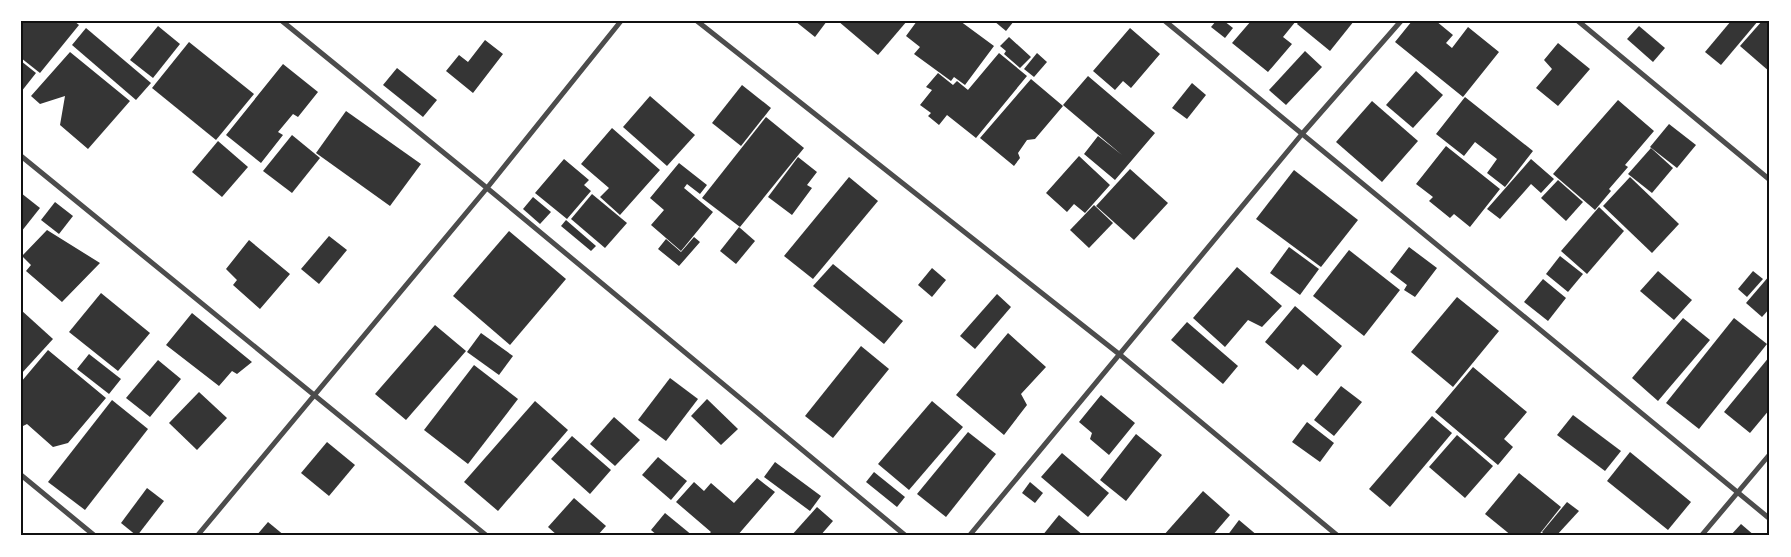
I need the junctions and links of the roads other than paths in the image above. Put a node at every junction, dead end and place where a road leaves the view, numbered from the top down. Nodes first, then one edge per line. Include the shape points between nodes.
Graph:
1 (282, 21) edge
2 (621, 21) edge
3 (697, 21) edge
4 (1165, 21) edge
5 (1401, 21) edge
6 (1578, 21) edge
7 (1302, 134) junction
8 (21, 156) edge
9 (1770, 180) edge
10 (487, 188) junction
11 (1119, 354) junction
12 (314, 395) junction
13 (1770, 454) edge
14 (21, 475) edge
15 (1737, 493) junction
16 (1770, 519) edge
17 (95, 536) edge
18 (197, 536) edge
19 (487, 536) edge
20 (906, 536) edge
21 (969, 536) edge
22 (1338, 536) edge
23 (1702, 536) edge

1 - 10 street
2 - 10 street
3 - 11 street
4 - 7 street
5 - 7 street
6 - 9 street
7 - 11 street
7 - 15 street
8 - 12 street
10 - 12 street
10 - 20 street
11 - 21 street
11 - 22 street
12 - 18 street
12 - 19 street
13 - 15 street
14 - 17 street
15 - 16 street
15 - 23 street

